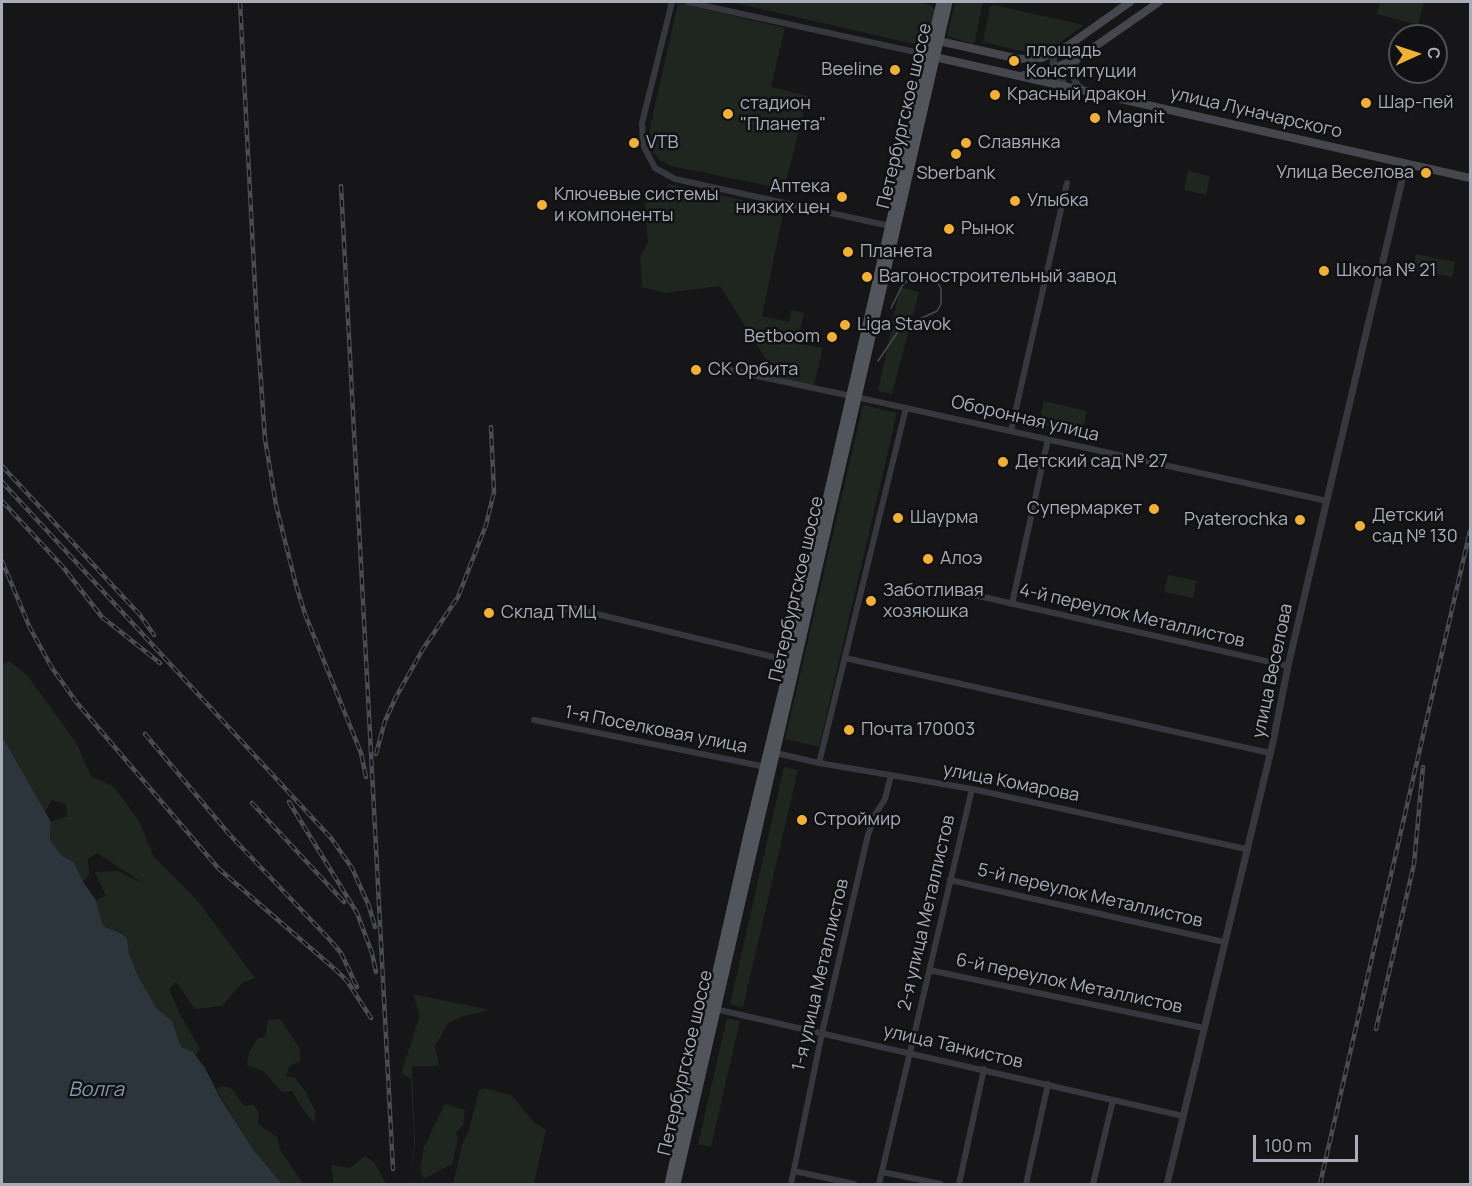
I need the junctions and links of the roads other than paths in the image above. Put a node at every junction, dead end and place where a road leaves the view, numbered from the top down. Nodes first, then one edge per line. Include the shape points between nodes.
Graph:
1 (672, 2) edge
2 (688, 2) edge
3 (943, 2) edge
4 (1130, 2) edge
5 (1159, 2) edge
6 (933, 50) junction
7 (1054, 53) junction
8 (1077, 59) junction
9 (1054, 68) junction
10 (1017, 76) junction
11 (1069, 88) junction
12 (1084, 91) junction
13 (1406, 163) junction
14 (1470, 178) edge
15 (1066, 183) dead end
16 (893, 226) junction
17 (724, 369) dead end
18 (854, 396) junction
19 (906, 408) junction
20 (1011, 431) junction
21 (1048, 439) junction
22 (1327, 501) junction
23 (970, 594) dead end
24 (1012, 604) junction
25 (563, 611) dead end
26 (845, 658) junction
27 (794, 661) junction
28 (1288, 666) junction
29 (534, 720) dead end
30 (772, 752) junction
31 (1270, 753) junction
32 (819, 763) junction
33 (768, 768) junction
34 (891, 776) junction
35 (972, 789) junction
36 (1246, 849) junction
37 (950, 880) junction
38 (1224, 942) junction
39 (929, 970) junction
40 (715, 1009) junction
41 (1204, 1028) junction
42 (822, 1033) junction
43 (910, 1053) junction
44 (984, 1070) junction
45 (1048, 1084) junction
46 (1113, 1100) junction
47 (1183, 1116) junction
48 (794, 1171) junction
49 (882, 1172) junction
50 (669, 1185) edge
51 (676, 1185) edge
52 (791, 1185) edge
53 (854, 1185) edge
54 (879, 1185) edge
55 (942, 1185) edge
56 (958, 1185) edge
57 (1026, 1185) edge
58 (1093, 1185) edge
59 (1167, 1185) edge

1 - 16 street via 642,123 643,145 656,170 675,179
2 - 6 street
3 - 6 main road, Петербургское шоссе
4 - 7 main road
5 - 8 main road
6 - 7 main road via 1025,59
6 - 10 main road, улица Луначарского
6 - 16 main road, Петербургское шоссе
7 - 9 street
8 - 9 main road
8 - 12 street via 1074,77
9 - 10 main road
9 - 11 street
10 - 11 main road, улица Луначарского
11 - 12 main road, улица Луначарского
12 - 13 main road, улица Луначарского
13 - 14 main road, улица Луначарского
13 - 22 street, улица Веселова
15 - 20 street
16 - 18 main road, Петербургское шоссе
17 - 18 street, Оборонная улица
18 - 19 street, Оборонная улица
18 - 27 main road, Петербургское шоссе
19 - 20 street, Оборонная улица
19 - 26 street
20 - 21 street, Оборонная улица
21 - 22 street, Оборонная улица
21 - 24 street
22 - 28 street, улица Веселова
23 - 24 street, 4-й переулок Металлистов
24 - 28 street, 4-й переулок Металлистов
25 - 27 street via 572,608
26 - 31 street
26 - 32 street
27 - 30 main road, Петербургское шоссе
28 - 31 street, улица Веселова
29 - 33 street, 1-я Поселковая улица
30 - 32 street, улица Комарова
30 - 33 main road, Петербургское шоссе
31 - 36 street, улица Веселова
32 - 34 street, улица Комарова
33 - 40 main road, Петербургское шоссе
33 - 50 main road, Петербургское шоссе
34 - 35 street, улица Комарова
34 - 42 street, 1-я улица Металлистов via 868,835
35 - 36 street, улица Комарова
35 - 37 street, 2-я улица Металлистов
36 - 38 street, улица Веселова
37 - 38 street, 5-й переулок Металлистов
37 - 39 street, 2-я улица Металлистов
38 - 41 street, улица Веселова
39 - 41 street, 6-й переулок Металлистов
39 - 43 street, 2-я улица Металлистов
40 - 42 street, улица Танкистов
40 - 51 main road, Петербургское шоссе
41 - 47 street, улица Веселова
42 - 43 street, улица Танкистов
42 - 48 street, 1-я улица Металлистов
43 - 44 street, улица Танкистов
43 - 49 street, 2-я улица Металлистов
44 - 45 street, улица Танкистов
44 - 56 street
45 - 46 street, улица Танкистов
45 - 57 street
46 - 47 street, улица Танкистов
46 - 58 street
47 - 59 street, улица Веселова
48 - 52 street, 1-я улица Металлистов
48 - 53 street
49 - 54 street, 2-я улица Металлистов
49 - 55 street

